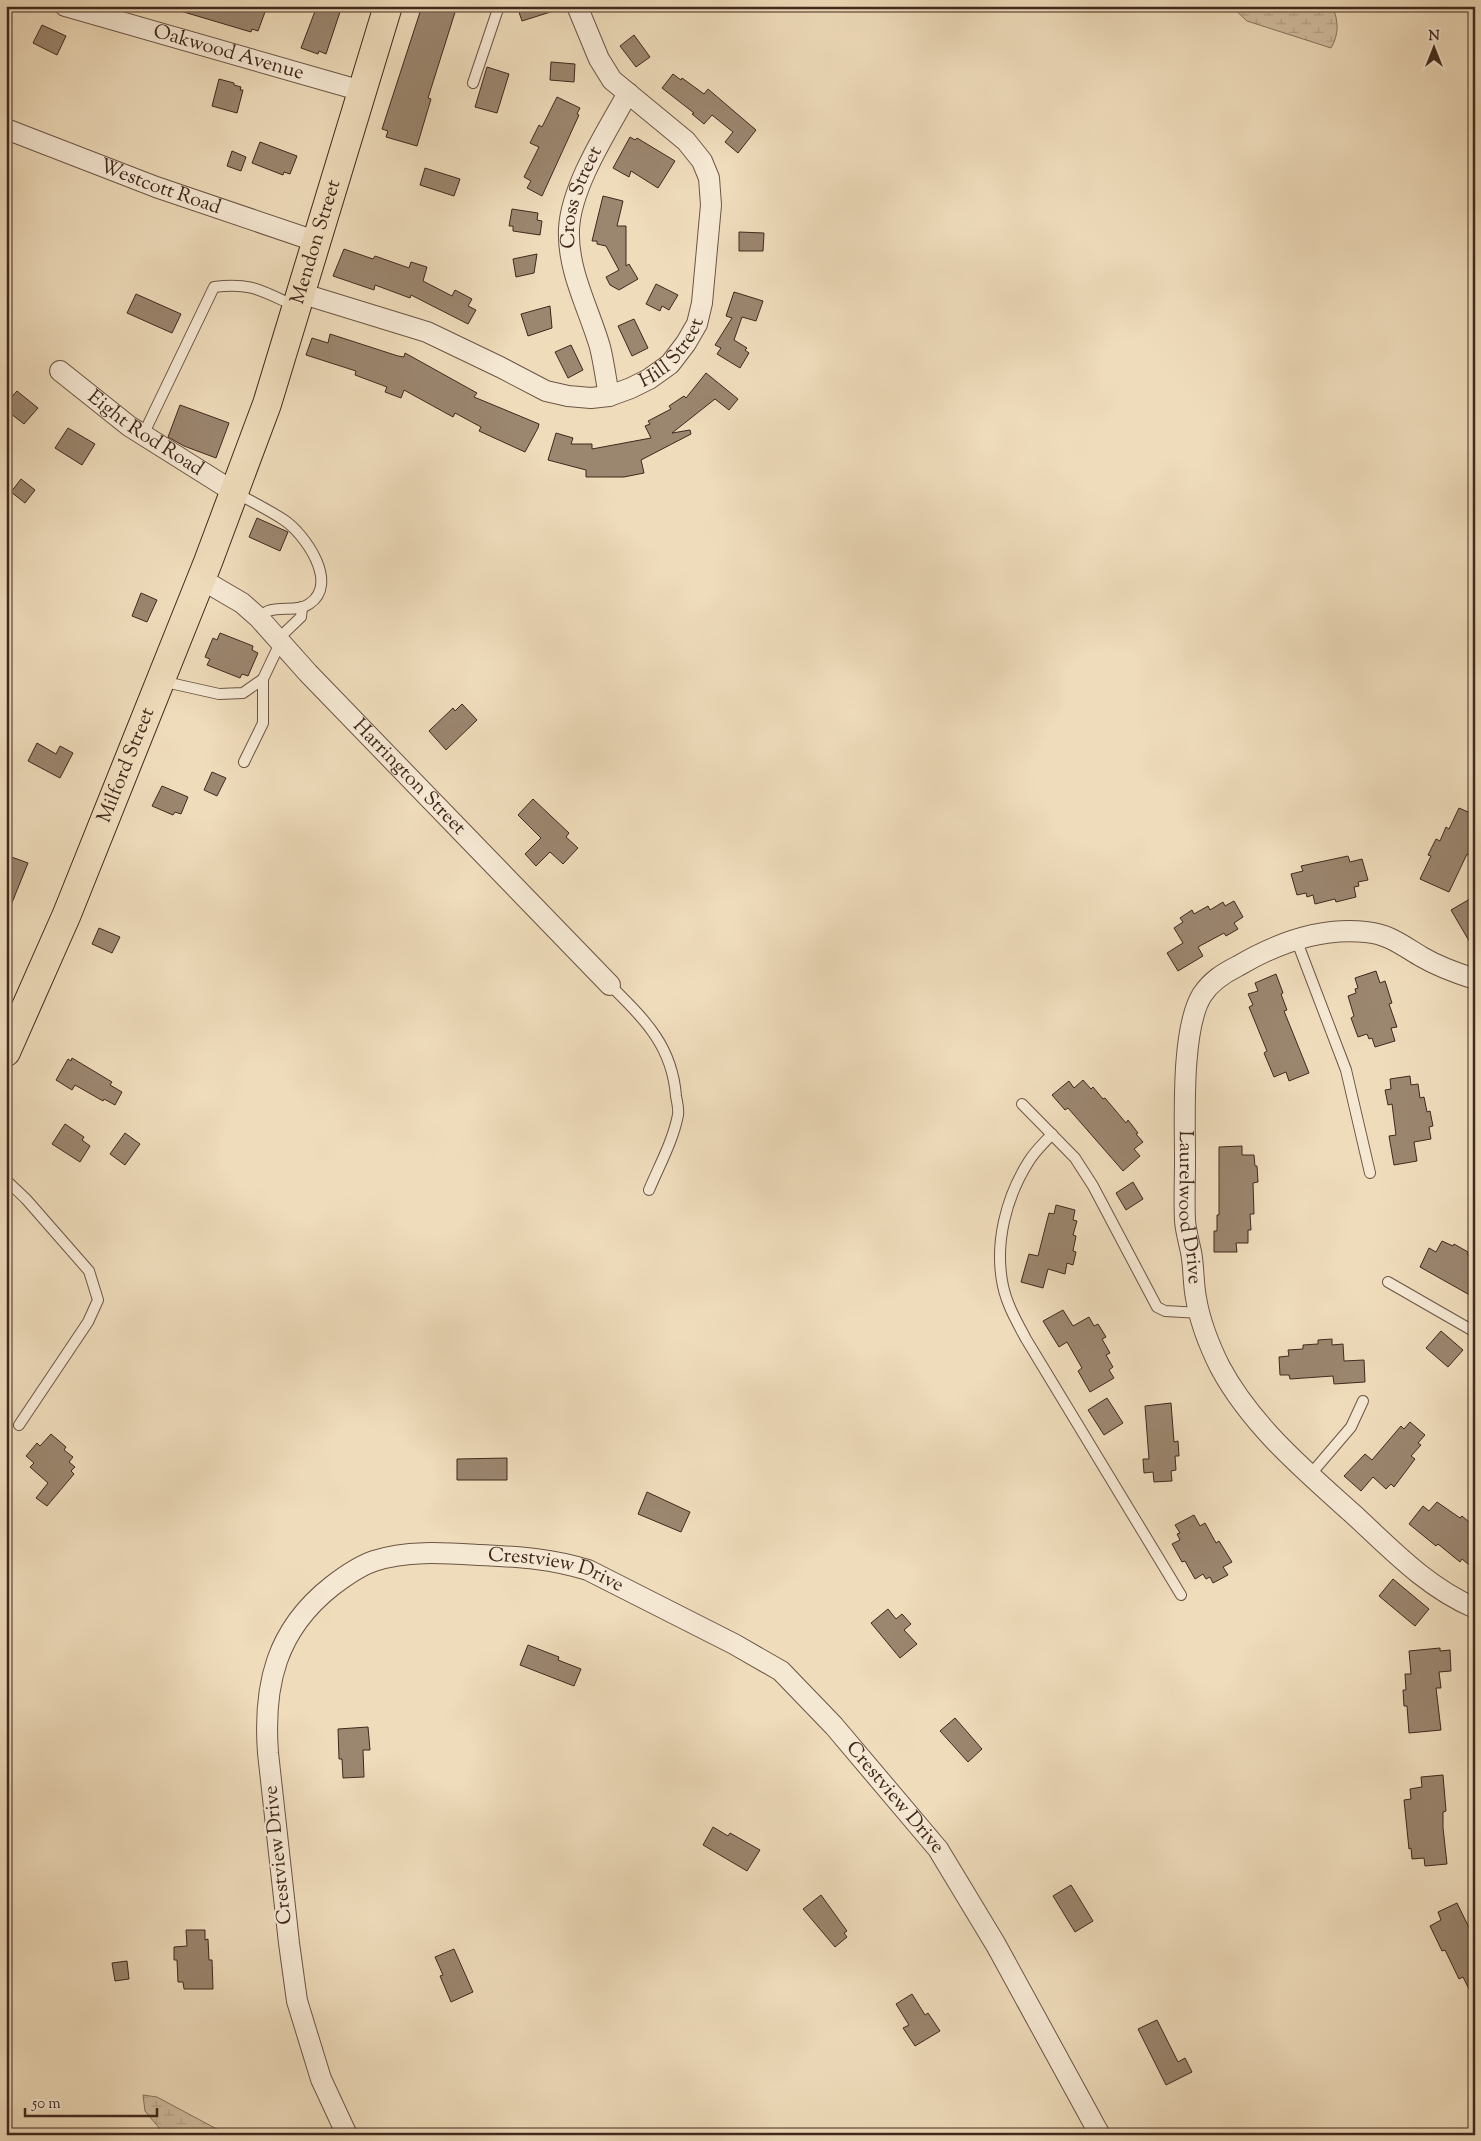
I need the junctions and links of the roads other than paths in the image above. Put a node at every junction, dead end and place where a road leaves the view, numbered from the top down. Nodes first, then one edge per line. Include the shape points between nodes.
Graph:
1 (65, 6) edge
2 (388, 6) edge
3 (499, 6) edge
4 (577, 6) edge
5 (473, 83) dead end
6 (362, 91) junction
7 (628, 93) junction
8 (6, 129) edge
9 (315, 242) junction
10 (298, 300) junction
11 (60, 371) dead end
12 (608, 396) junction
13 (143, 435) junction
14 (237, 484) junction
15 (202, 579) junction
16 (302, 607) junction
17 (259, 618) junction
18 (279, 640) junction
19 (262, 679) junction
20 (161, 681) junction
21 (244, 762) dead end
22 (1296, 939) junction
23 (1475, 979) edge
24 (610, 985) joint
25 (6, 1052) edge
26 (1022, 1104) dead end
27 (1052, 1134) junction
28 (1370, 1173) dead end
29 (6, 1180) edge
30 (648, 1190) dead end
31 (1388, 1282) dead end
32 (1200, 1314) junction
33 (1475, 1332) edge
34 (1363, 1401) dead end
35 (19, 1425) dead end
36 (1310, 1475) junction
37 (1181, 1595) dead end
38 (1475, 1608) edge
39 (1475, 1771) edge
40 (1475, 1784) edge
41 (347, 2135) edge
42 (1100, 2135) edge

1 - 6 street, Oakwood Avenue
2 - 6 main road, Mendon Street
3 - 5 lane
4 - 7 street, Hill Street via 599,59 612,80
6 - 9 main road, Mendon Street
7 - 12 street, Cross Street via 586,172 569,227 575,271 600,348
7 - 12 street, Hill Street via 686,141 702,161 709,178 710,225 702,303 697,324 686,343 670,364 649,379
8 - 9 street, Westcott Road via 156,187
9 - 10 main road, Mendon Street
10 - 12 street, Hill Street via 427,332 546,391 591,398
10 - 13 lane via 235,284 214,287
10 - 14 main road, Mendon Street via 267,404
11 - 13 street, Eight Rod Road
13 - 14 street, Eight Rod Road
14 - 15 main road, Milford Street
14 - 16 lane via 298,532 315,558 321,572 321,589 310,604
15 - 17 street, Harrington Street via 242,603
15 - 20 main road, Milford Street
16 - 17 lane via 269,611
16 - 18 lane via 300,616
17 - 18 street, Harrington Street
18 - 19 lane
18 - 24 street, Harrington Street
19 - 20 lane via 243,693 219,694
19 - 21 lane via 263,723
20 - 25 main road, Milford Street via 67,914
22 - 23 street, Laurelwood Drive via 1332,931 1367,932 1393,938 1446,970
22 - 28 lane via 1346,1070
22 - 32 street, Laurelwood Drive via 1263,951 1216,979 1202,995 1193,1017 1185,1098 1185,1224
24 - 30 lane via 643,1018 661,1042 675,1080 678,1114
26 - 27 lane
27 - 32 lane via 1075,1158 1093,1186 1157,1307 1164,1311
27 - 37 lane via 1030,1159 1010,1201 999,1260 1004,1288 1026,1339
29 - 35 lane via 89,1271 98,1300 88,1322
31 - 33 lane
32 - 36 street, Laurelwood Drive via 1221,1369 1243,1402
34 - 36 lane via 1351,1427
36 - 38 street, Laurelwood Drive via 1407,1565
39 - 40 lane
41 - 42 street, Crestview Drive via 321,2080 297,2001 268,1753 266,1722 272,1672 291,1630 305,1611 347,1574 374,1561 401,1555 449,1553 536,1558 588,1570 780,1671 834,1726 938,1849 996,1946

